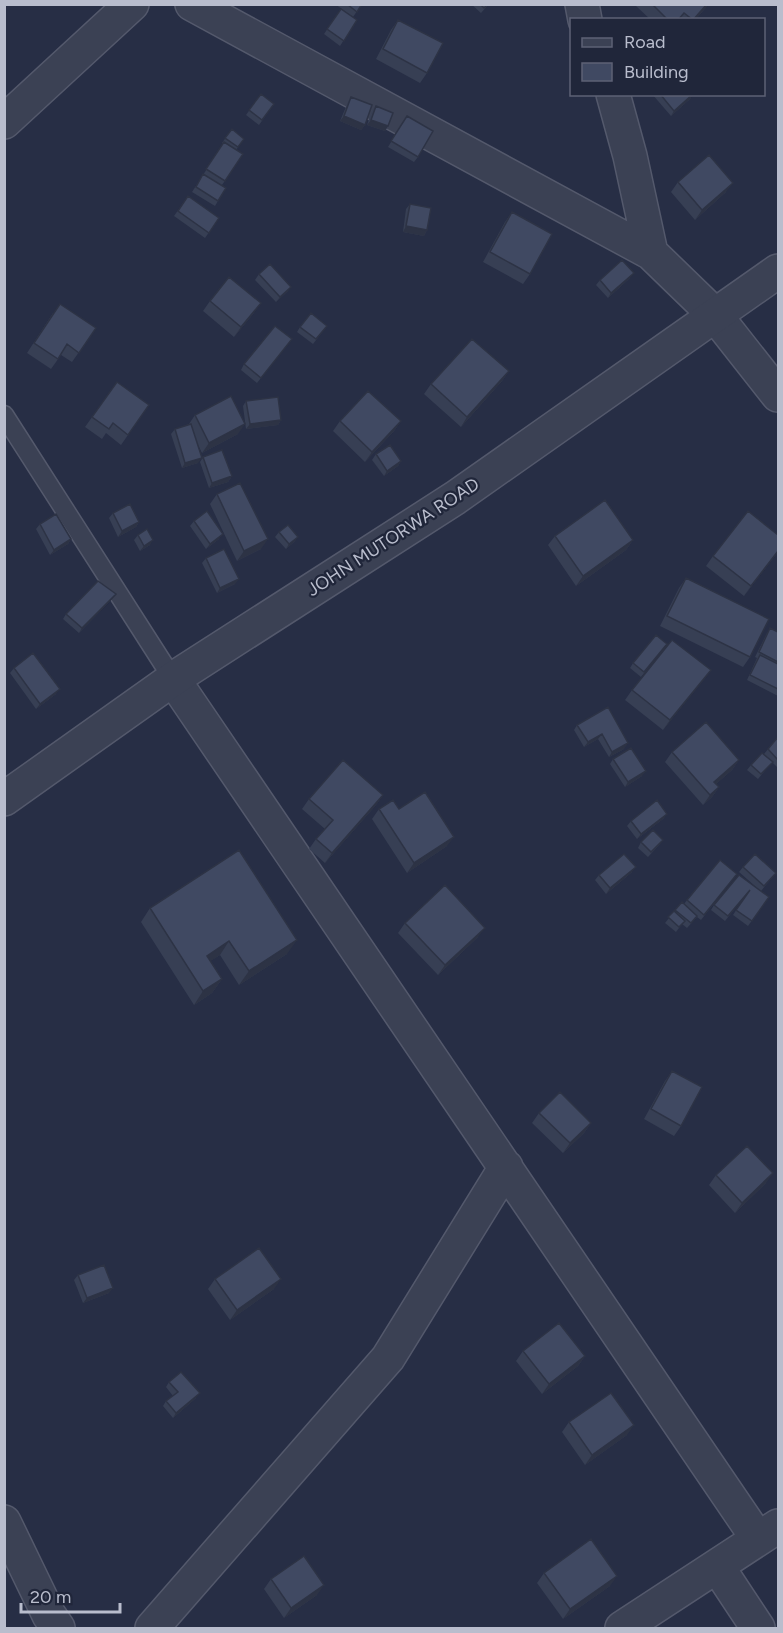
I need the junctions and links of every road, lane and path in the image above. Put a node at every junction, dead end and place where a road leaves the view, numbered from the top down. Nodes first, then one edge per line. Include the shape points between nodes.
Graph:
1 (132, 4) edge
2 (192, 4) edge
3 (614, 96) edge
4 (4, 122) edge
5 (651, 253) junction
6 (778, 272) edge
7 (715, 315) junction
8 (778, 394) edge
9 (4, 416) edge
10 (173, 679) junction
11 (4, 799) edge
12 (506, 1167) junction
13 (4, 1522) edge
14 (768, 1532) edge
15 (717, 1566) junction
16 (58, 1629) edge
17 (152, 1629) edge
18 (622, 1629) edge
19 (758, 1629) edge

1 - 4 street
2 - 5 street
3 - 5 street
5 - 7 street
6 - 7 street, JOHN MUTORWA ROAD
7 - 8 street
7 - 10 street, JOHN MUTORWA ROAD via 455,498
9 - 10 lane
10 - 11 street, JOHN MUTORWA ROAD
10 - 12 street
12 - 14 street
12 - 17 street via 388,1358
13 - 16 street
14 - 15 street
15 - 18 street
15 - 19 street

